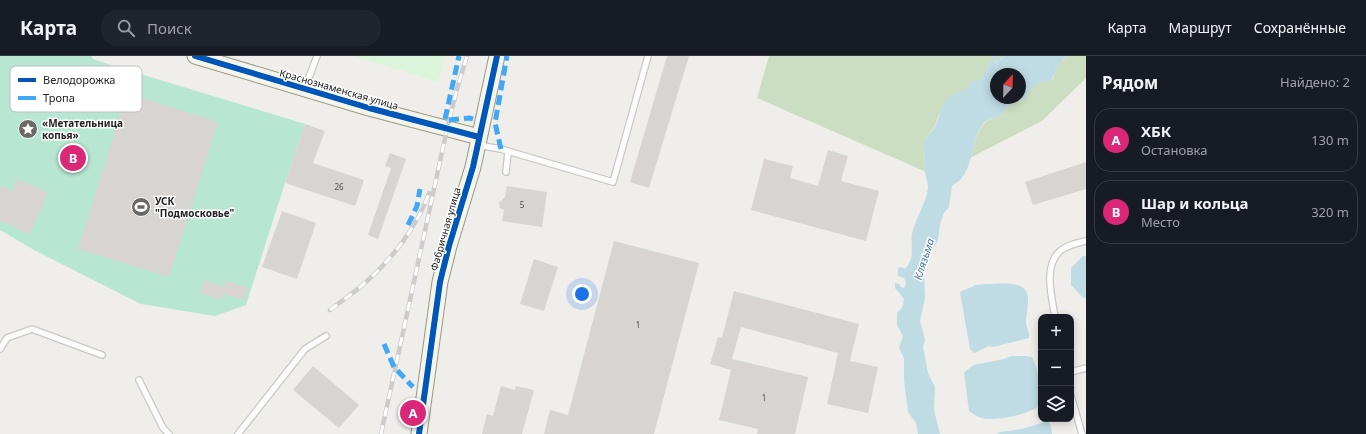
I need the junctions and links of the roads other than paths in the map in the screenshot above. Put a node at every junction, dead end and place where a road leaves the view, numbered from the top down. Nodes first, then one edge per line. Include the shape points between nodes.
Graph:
1 (195, 56) edge
2 (317, 56) edge
3 (497, 56) edge
4 (648, 56) edge
5 (304, 89) junction
6 (479, 141) junction
7 (508, 152) junction
8 (506, 172) dead end
9 (1086, 241) edge
10 (1054, 314) edge
11 (326, 336) dead end
12 (0, 349) edge
13 (102, 355) dead end
14 (1086, 368) edge
15 (1074, 371) edge
16 (139, 380) dead end
17 (1074, 406) edge
18 (168, 434) edge
19 (238, 434) edge
20 (419, 434) edge
21 (1082, 434) edge

1 - 5 street, Краснознаменская улица
2 - 5 lane
3 - 6 street, Фабричная улица
4 - 7 lane via 613,182
5 - 6 street, Краснознаменская улица
6 - 7 lane
6 - 20 street, Фабричная улица via 440,282
7 - 8 lane
9 - 10 lane via 1072,244 1060,251 1051,264 1050,288
11 - 19 lane via 305,349
12 - 13 lane via 7,338 32,329
14 - 15 lane
16 - 18 lane
17 - 21 lane

